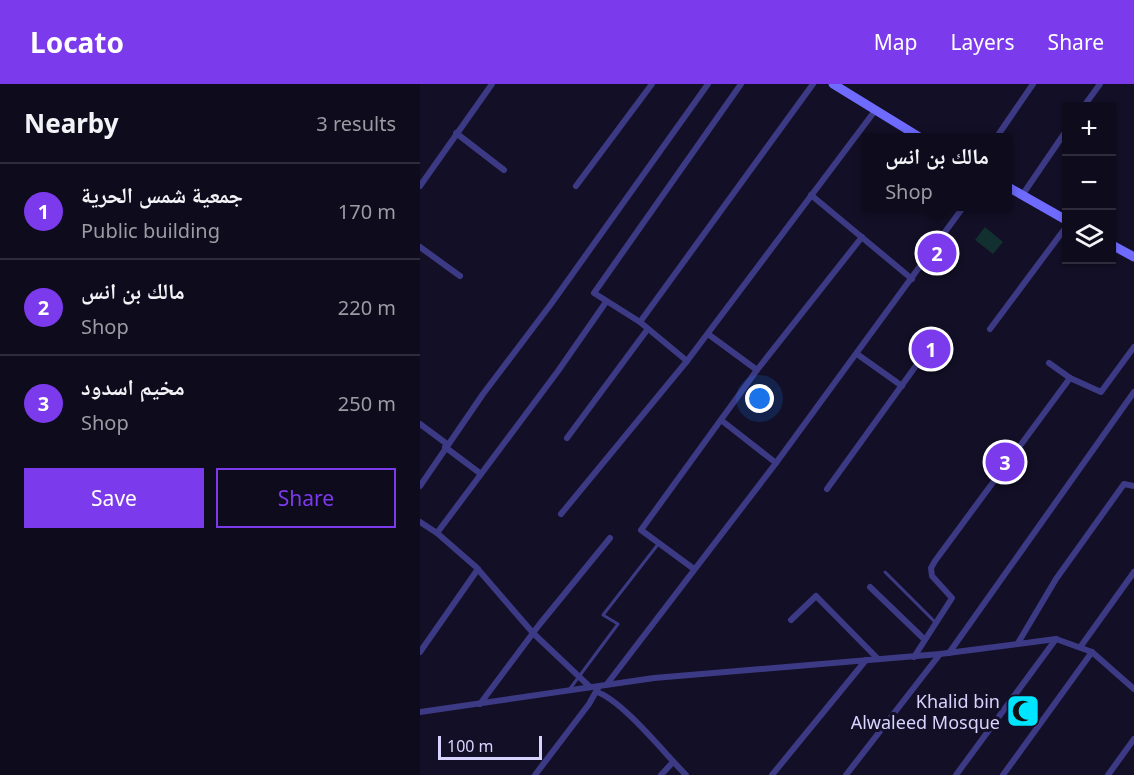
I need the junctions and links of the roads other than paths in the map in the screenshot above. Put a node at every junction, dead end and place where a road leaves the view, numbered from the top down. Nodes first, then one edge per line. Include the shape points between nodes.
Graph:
1 (492, 84) edge
2 (652, 84) edge
3 (708, 84) edge
4 (741, 84) edge
5 (813, 84) edge
6 (833, 84) edge
7 (1033, 84) edge
8 (1100, 84) edge
9 (1087, 102) edge
10 (874, 112) junction
11 (456, 133) junction
12 (912, 133) edge
13 (999, 133) edge
14 (1062, 137) edge
15 (504, 170) dead end
16 (420, 186) edge
17 (576, 186) dead end
18 (1012, 189) edge
19 (811, 195) junction
20 (1023, 195) junction
21 (961, 211) edge
22 (1062, 218) edge
23 (1062, 232) edge
24 (862, 237) junction
25 (420, 247) edge
26 (1116, 247) edge
27 (1134, 257) edge
28 (460, 276) dead end
29 (912, 279) junction
30 (606, 302) junction
31 (640, 322) junction
32 (990, 329) dead end
33 (647, 330) junction
34 (708, 334) junction
35 (936, 338) dead end
36 (1134, 347) edge
37 (857, 354) junction
38 (687, 361) junction
39 (1049, 363) dead end
40 (757, 370) junction
41 (1070, 378) junction
42 (902, 386) junction
43 (1134, 392) edge
44 (721, 420) junction
45 (420, 424) edge
46 (567, 438) dead end
47 (446, 446) junction
48 (776, 463) junction
49 (481, 474) junction
50 (420, 485) edge
51 (1134, 486) edge
52 (827, 489) dead end
53 (561, 514) dead end
54 (421, 525) edge
55 (437, 533) junction
56 (610, 538) dead end
57 (659, 543) junction
58 (478, 569) junction
59 (694, 569) junction
60 (885, 572) dead end
61 (1134, 572) edge
62 (870, 587) dead end
63 (791, 620) dead end
64 (936, 623) junction
65 (533, 633) junction
66 (924, 639) junction
67 (1056, 639) junction
68 (1018, 643) junction
69 (1081, 646) junction
70 (420, 652) edge
71 (1092, 652) junction
72 (949, 653) junction
73 (940, 654) junction
74 (914, 657) junction
75 (866, 660) junction
76 (878, 660) junction
77 (578, 677) junction
78 (606, 684) junction
79 (595, 688) junction
80 (1134, 689) edge
81 (568, 692) junction
82 (480, 704) junction
83 (420, 712) edge
84 (1134, 739) edge
85 (673, 762) junction
86 (535, 775) edge
87 (661, 775) edge
88 (686, 775) edge
89 (772, 775) edge
90 (846, 775) edge
91 (956, 775) edge
92 (1003, 775) edge
93 (1108, 775) edge

1 - 11 street
2 - 17 street
3 - 47 street
4 - 30 street via 594,293
5 - 31 street
6 - 10 street
7 - 13 street
8 - 9 street
10 - 12 street
10 - 19 street
11 - 15 street
11 - 16 street
14 - 20 street
18 - 20 street
19 - 24 street
19 - 34 street
20 - 22 street
21 - 29 street
23 - 32 street
24 - 29 street
24 - 40 street
25 - 28 street
26 - 27 street
29 - 37 street
30 - 31 street
30 - 49 street
31 - 33 street
33 - 38 street
33 - 46 street
34 - 38 street
34 - 40 street
35 - 42 street
36 - 41 street via 1101,392
37 - 42 street
37 - 48 street
38 - 53 street
39 - 41 street
40 - 44 street
41 - 64 street via 931,568 932,576 952,598
42 - 52 street
43 - 72 street
44 - 48 street
44 - 57 street via 641,530
45 - 47 street
47 - 49 street
47 - 50 street
48 - 59 street
49 - 55 street
51 - 68 street via 1124,484 1056,579
54 - 55 street
55 - 58 street
56 - 65 street
57 - 59 street
57 - 77 lane via 603,615 618,624
58 - 65 street
58 - 70 street
59 - 78 street
60 - 64 lane
61 - 69 street
62 - 66 street
63 - 76 street via 816,596
64 - 66 street
65 - 77 street
65 - 82 street
66 - 74 street
67 - 68 street
67 - 69 street
67 - 91 street
68 - 72 street
69 - 71 street
71 - 80 street
71 - 92 street
72 - 73 street
73 - 74 street
73 - 90 street
74 - 76 street
75 - 76 street
75 - 78 street
75 - 89 street
77 - 79 street
77 - 81 lane
78 - 79 street
79 - 81 street
79 - 85 street via 625,712
79 - 86 street
81 - 82 street
82 - 83 street
84 - 93 street
85 - 87 street
85 - 88 street

